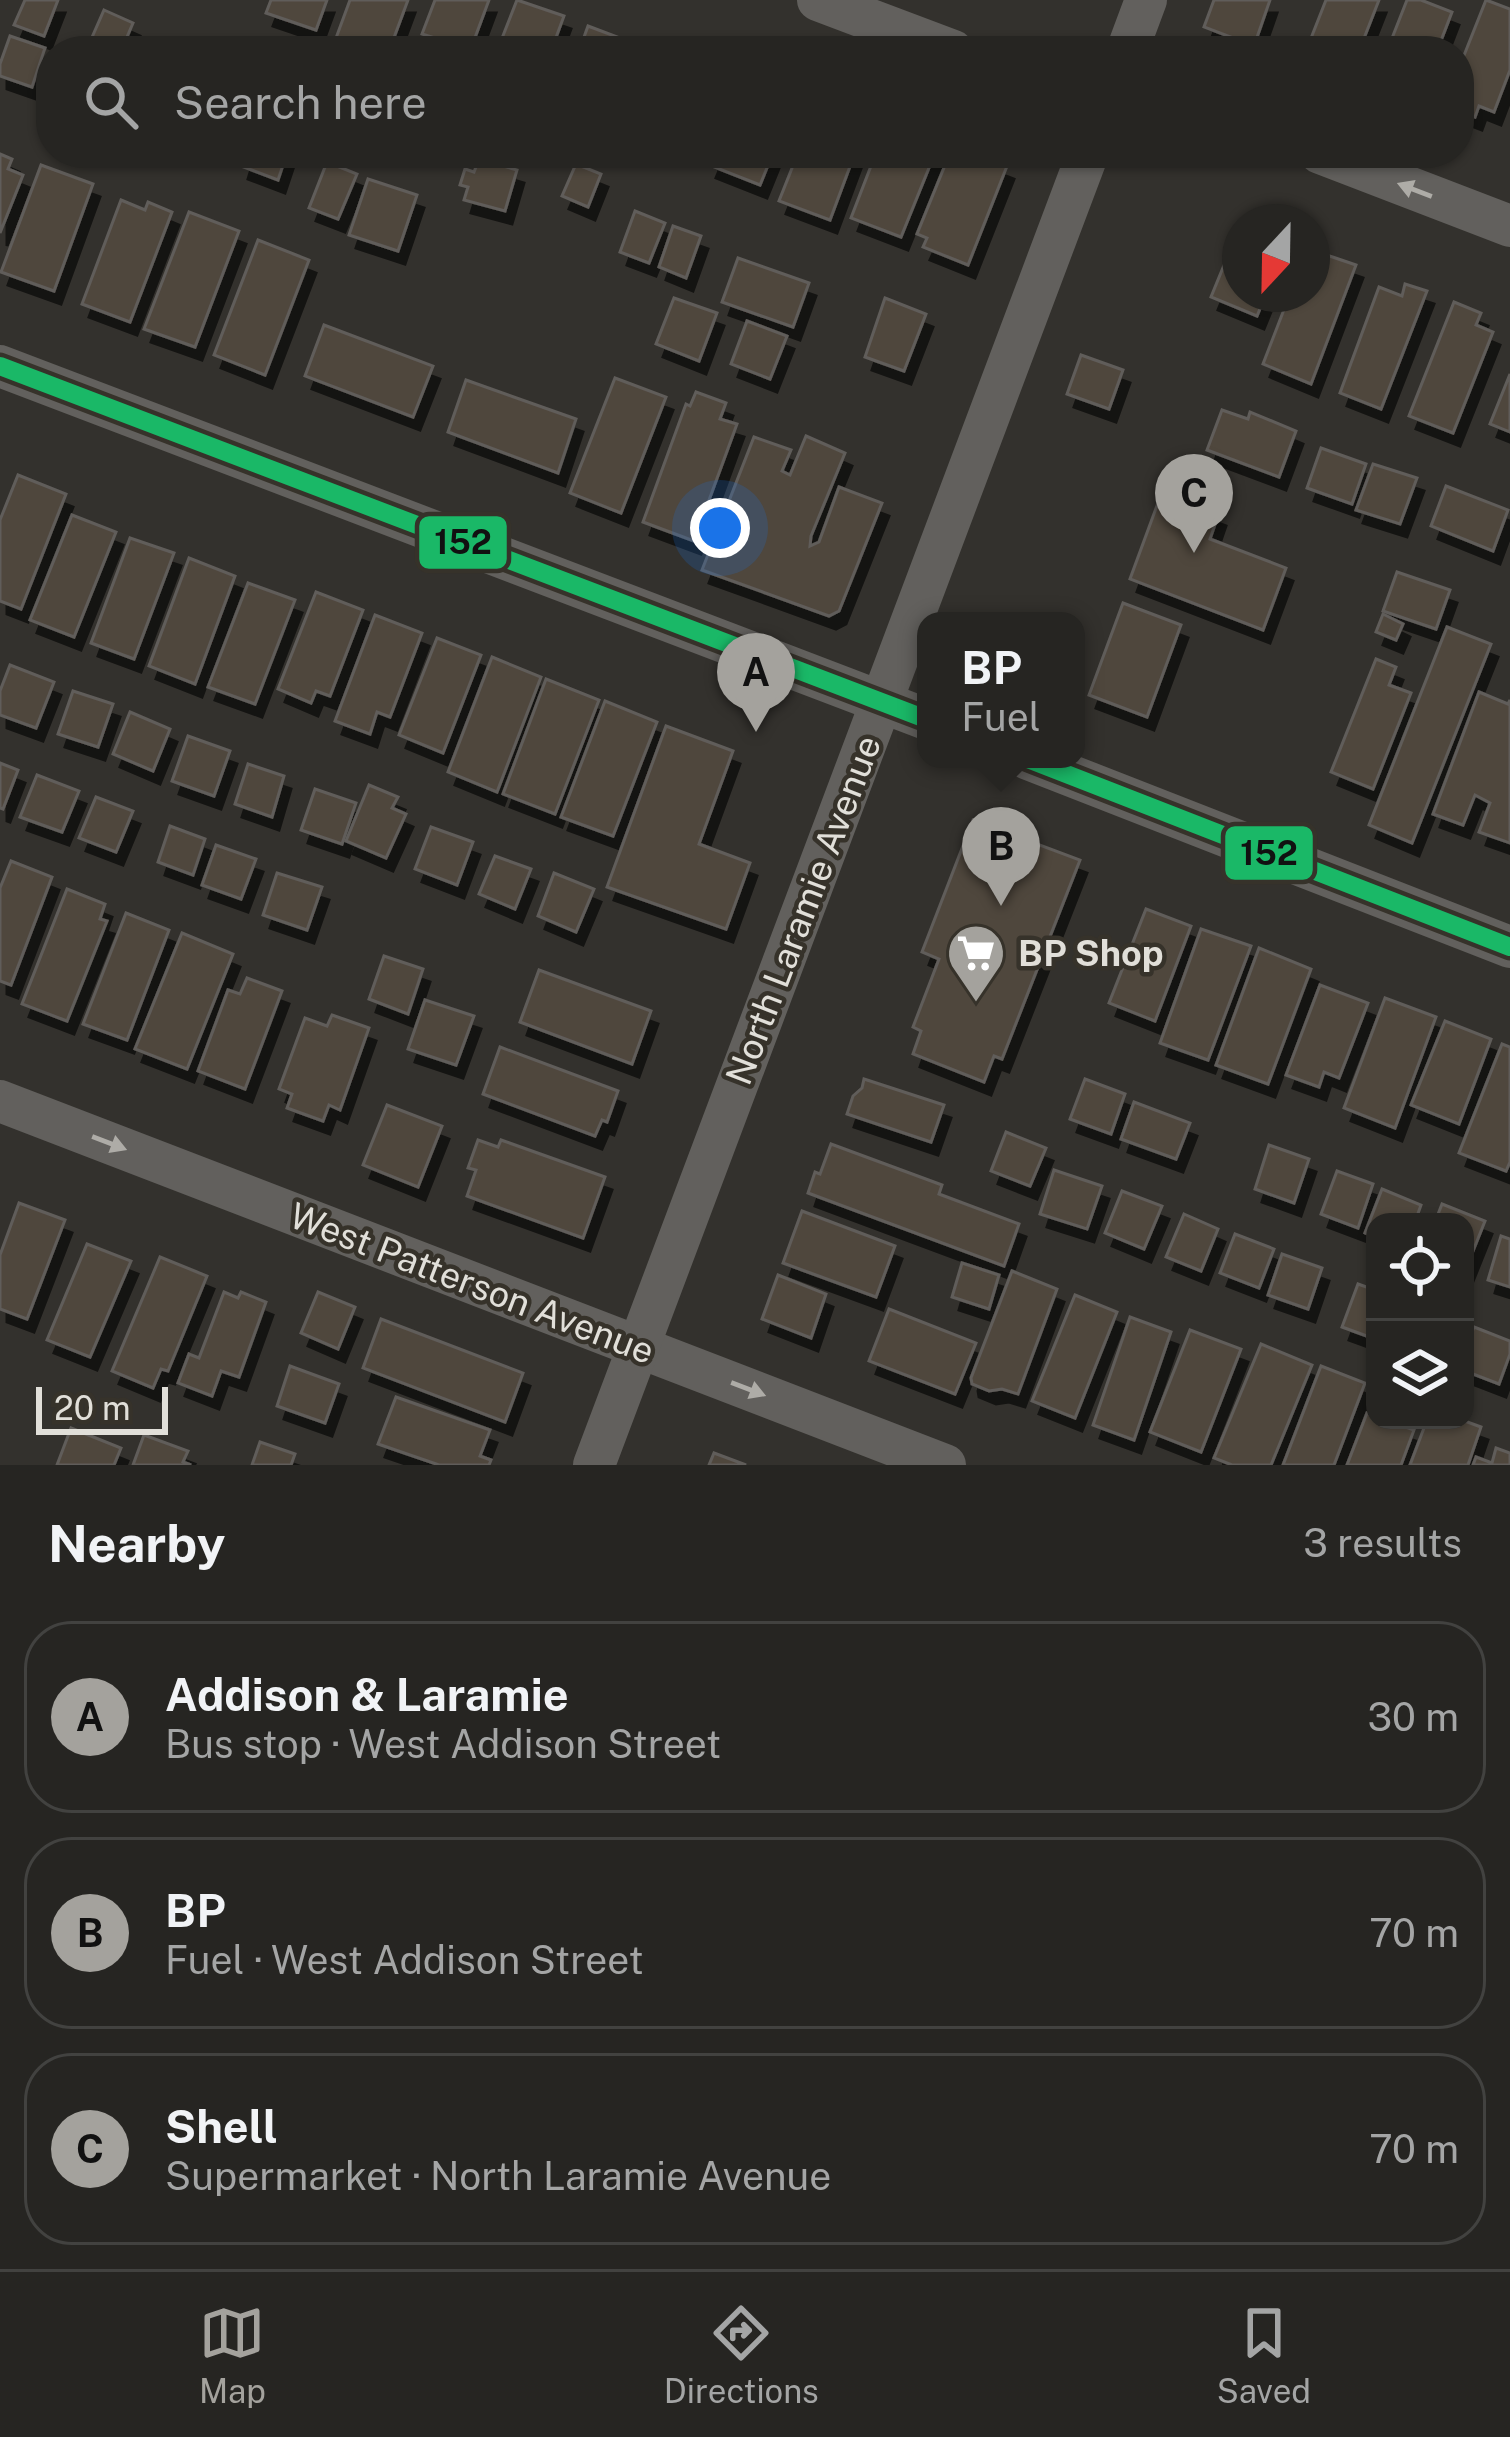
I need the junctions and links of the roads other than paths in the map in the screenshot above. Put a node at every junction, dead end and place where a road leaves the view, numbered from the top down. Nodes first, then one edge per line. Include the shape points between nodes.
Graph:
1 (818, 0) edge
2 (1146, 0) edge
3 (913, 36) edge
4 (1133, 36) edge
5 (1082, 168) edge
6 (1359, 168) edge
7 (1510, 226) edge
8 (0, 366) edge
9 (882, 701) junction
10 (917, 715) edge
11 (1051, 768) edge
12 (1510, 946) edge
13 (0, 1101) edge
14 (639, 1346) junction
15 (594, 1465) edge
16 (945, 1465) edge

1 - 3 street
2 - 4 street
5 - 9 street, North Laramie Avenue
7 -> 6 street
8 - 9 street
9 - 10 street
9 - 14 street, North Laramie Avenue
11 - 12 street
13 -> 14 street, West Patterson Avenue
14 - 15 street, North Laramie Avenue
14 -> 16 street, West Patterson Avenue

